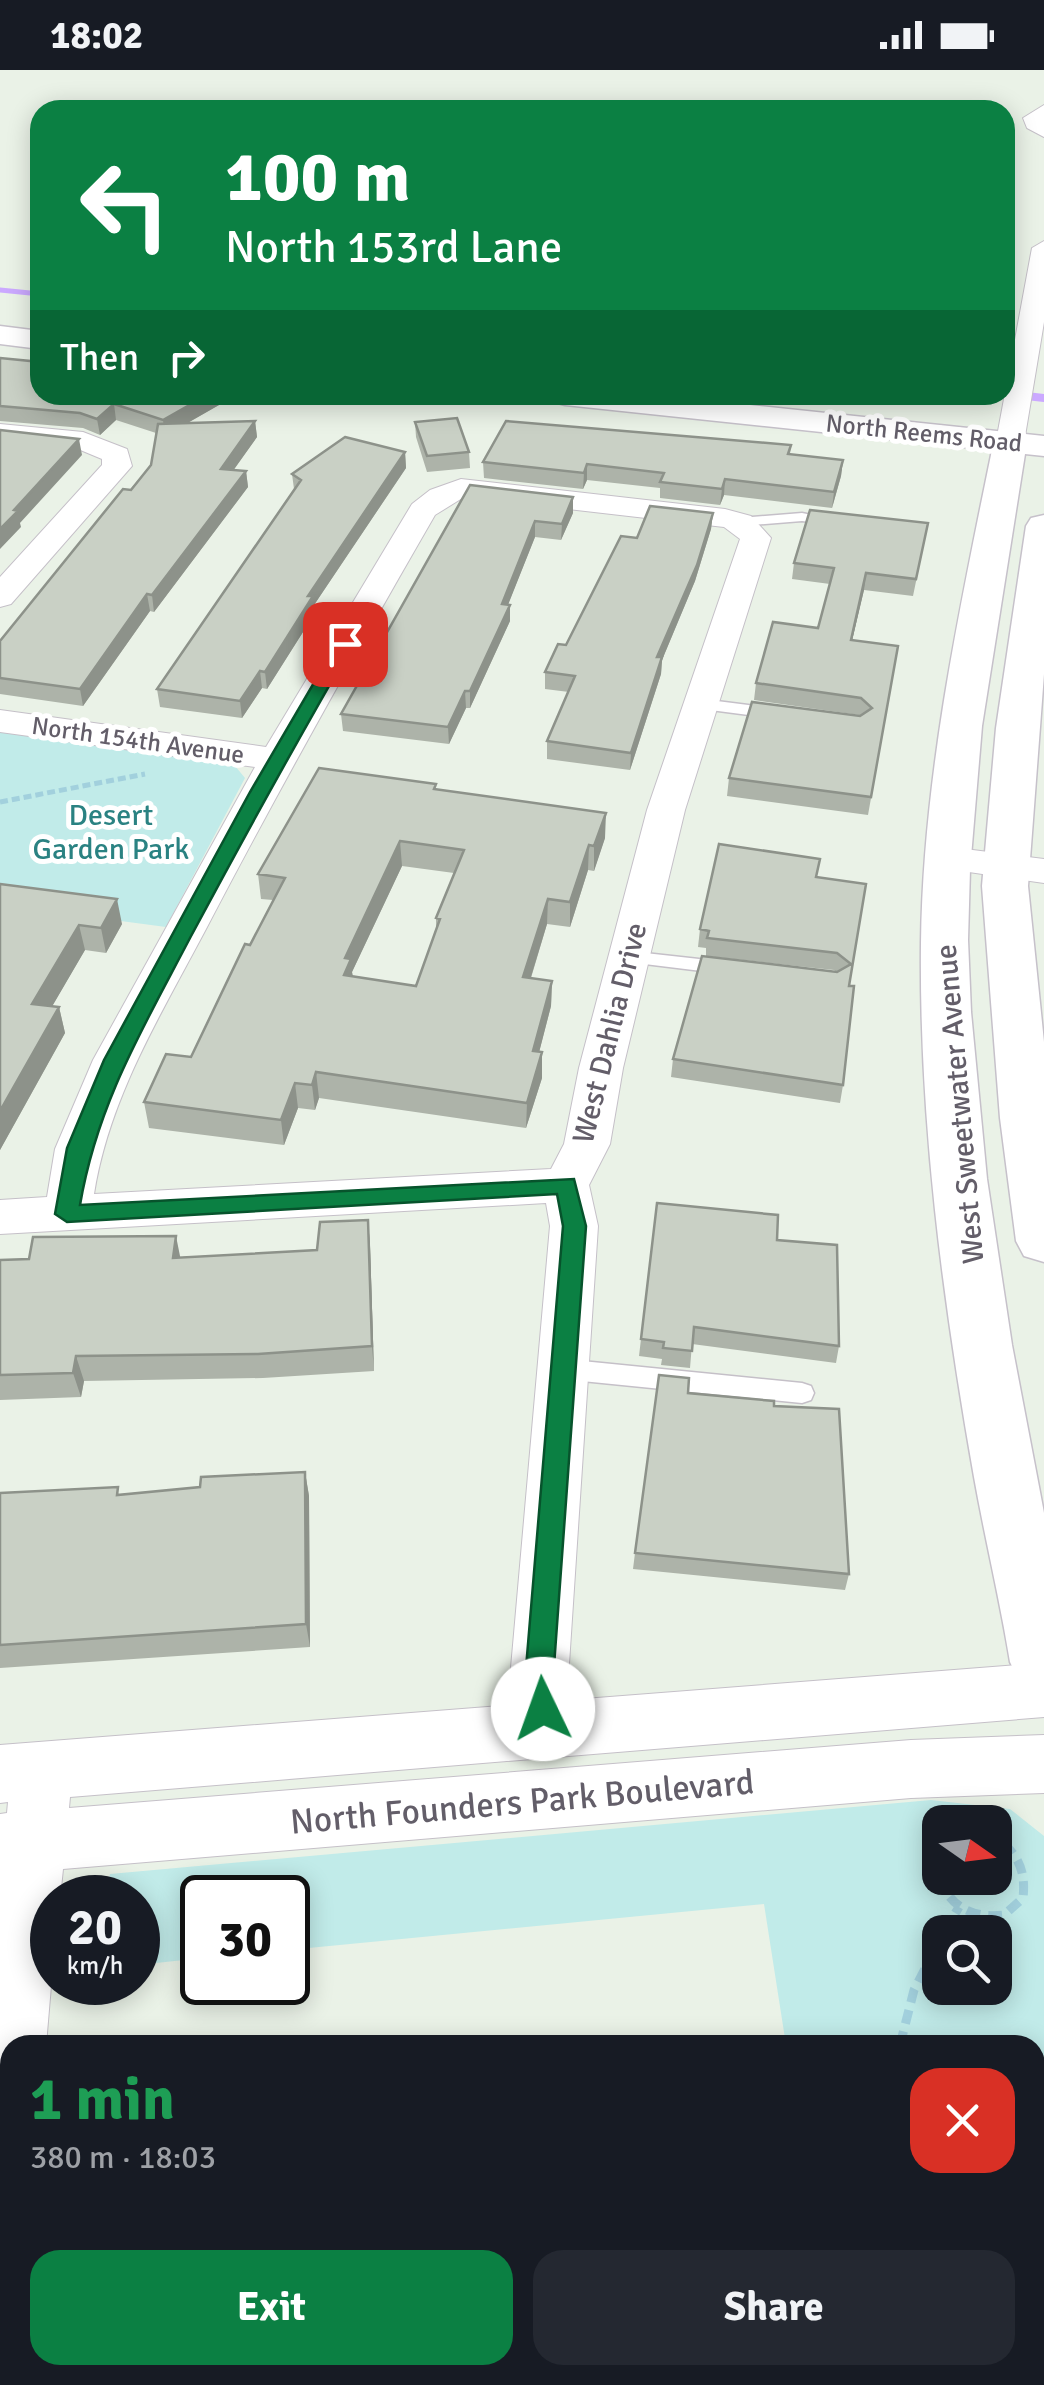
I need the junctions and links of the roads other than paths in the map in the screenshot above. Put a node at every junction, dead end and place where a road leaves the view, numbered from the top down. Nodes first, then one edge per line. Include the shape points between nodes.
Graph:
1 (1044, 111) edge
2 (1044, 131) edge
3 (1044, 248) edge
4 (0, 335) edge
5 (30, 339) edge
6 (659, 405) edge
7 (0, 433) edge
8 (1027, 444) edge
9 (854, 523) edge
10 (746, 526) junction
11 (1044, 526) edge
12 (0, 598) edge
13 (701, 704) junction
14 (799, 716) edge
15 (0, 721) edge
16 (277, 759) junction
17 (950, 858) junction
18 (1025, 868) edge
19 (627, 957) junction
20 (740, 970) edge
21 (566, 1185) junction
22 (67, 1214) junction
23 (0, 1218) edge
24 (1044, 1241) edge
25 (560, 1368) junction
26 (802, 1392) dead end
27 (1044, 1662) edge
28 (1044, 1690) edge
29 (545, 1730) junction
30 (1044, 1764) edge
31 (21, 1773) edge
32 (17, 1842) edge
33 (12, 2035) edge

1 - 2 street via 1033,118
3 - 8 street, West Sweetwater Avenue via 1019,396
4 - 5 street
6 - 8 street, North Reems Road
7 - 12 street via 82,441 117,455 117,466
8 - 17 street, West Sweetwater Avenue via 962,716
9 - 10 lane via 802,517
10 - 13 street, West Dahlia Drive via 756,538
10 - 16 street via 461,488 441,496 423,510
11 - 18 street via 1016,728
13 - 14 lane
13 - 19 street, West Dahlia Drive
15 - 16 street, North 154th Avenue
16 - 22 street via 115,1060 78,1148
17 - 18 street
17 - 27 street, West Sweetwater Avenue via 946,1010 962,1204 1000,1455
18 - 24 street via 1026,1118
19 - 20 lane
19 - 21 street, West Dahlia Drive via 587,1144
21 - 22 street
21 - 25 street via 574,1226
22 - 23 street
25 - 26 lane
25 - 29 street via 539,1680
28 - 29 street
29 - 31 street
30 - 32 street, North Founders Park Boulevard via 911,1769
31 - 32 street
32 - 33 street

